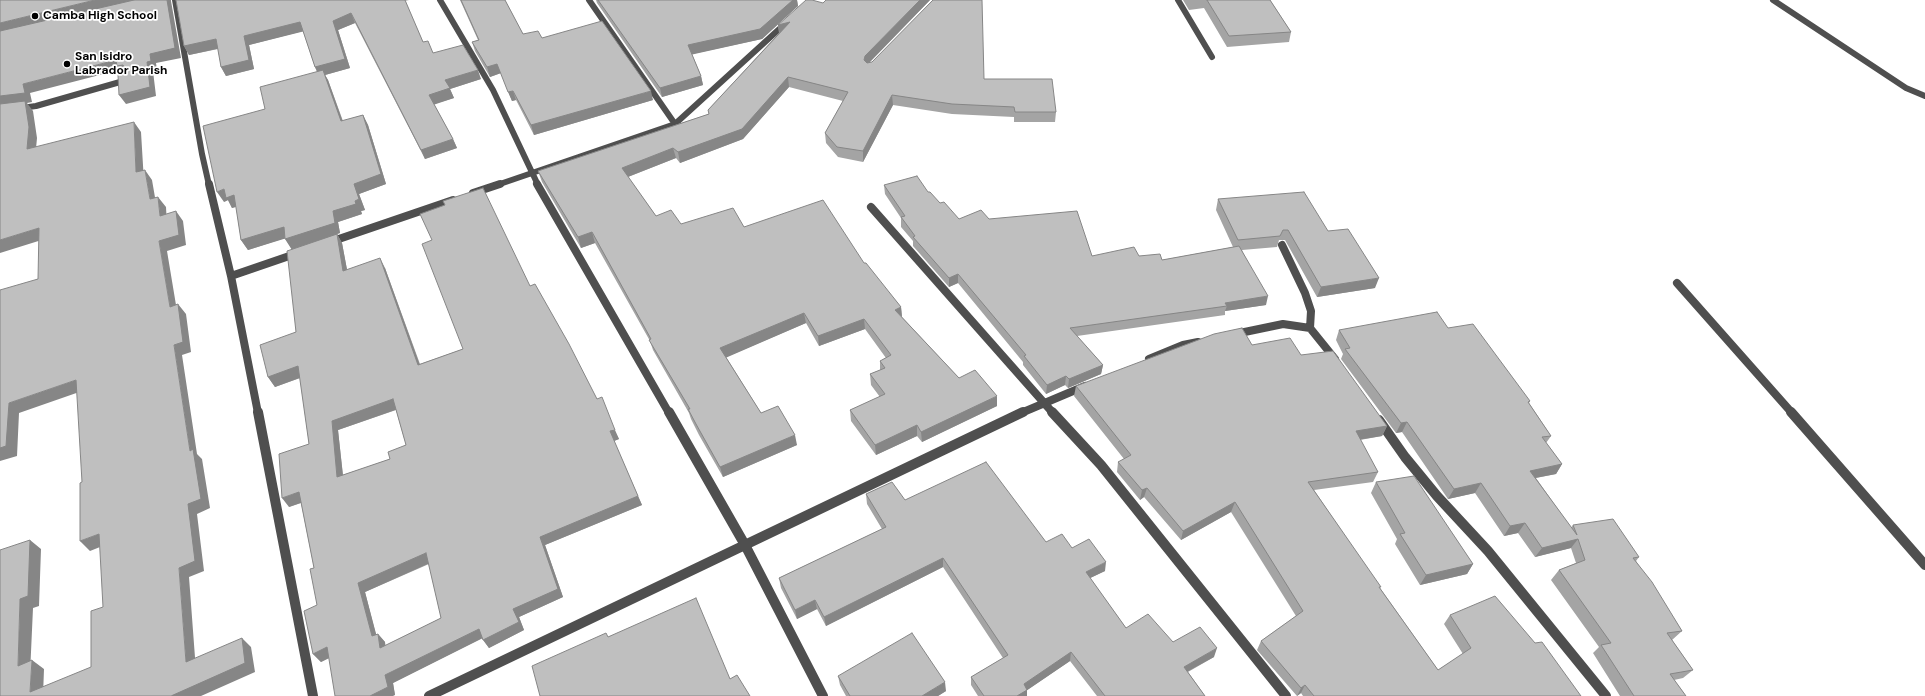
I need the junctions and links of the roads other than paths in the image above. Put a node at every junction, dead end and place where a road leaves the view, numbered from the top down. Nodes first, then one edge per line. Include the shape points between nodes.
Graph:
1 (175, 0) edge
2 (440, 0) edge
3 (589, 0) edge
4 (1178, 0) edge
5 (1773, 0) edge
6 (793, 16) edge
7 (1212, 58) dead end
8 (128, 79) edge
9 (1925, 96) edge
10 (0, 111) edge
11 (675, 124) junction
12 (531, 173) junction
13 (871, 207) dead end
14 (321, 245) edge
15 (1282, 245) edge
16 (306, 250) edge
17 (231, 276) junction
18 (1677, 283) dead end
19 (1310, 328) junction
20 (1229, 335) edge
21 (1206, 340) edge
22 (1139, 363) edge
23 (1341, 368) edge
24 (1094, 382) edge
25 (1043, 403) junction
26 (1372, 410) edge
27 (745, 544) junction
28 (1925, 565) edge
29 (313, 696) edge
30 (429, 696) edge
31 (823, 696) edge
32 (1286, 696) edge
33 (1606, 696) edge

1 - 17 street via 202,154
2 - 12 street via 493,90
3 - 11 street
4 - 7 street
5 - 9 street via 1906,88
6 - 11 street
8 - 10 street via 36,106
11 - 12 street
12 - 14 street
12 - 27 street
13 - 25 street
15 - 19 street via 1305,293 1311,311
16 - 17 street
17 - 29 street
18 - 28 street
19 - 20 street via 1283,324
19 - 23 street
21 - 22 street via 1183,345
24 - 25 street
25 - 27 street
25 - 32 street via 1101,465
26 - 33 street via 1437,496 1488,551
27 - 30 street
27 - 31 street

